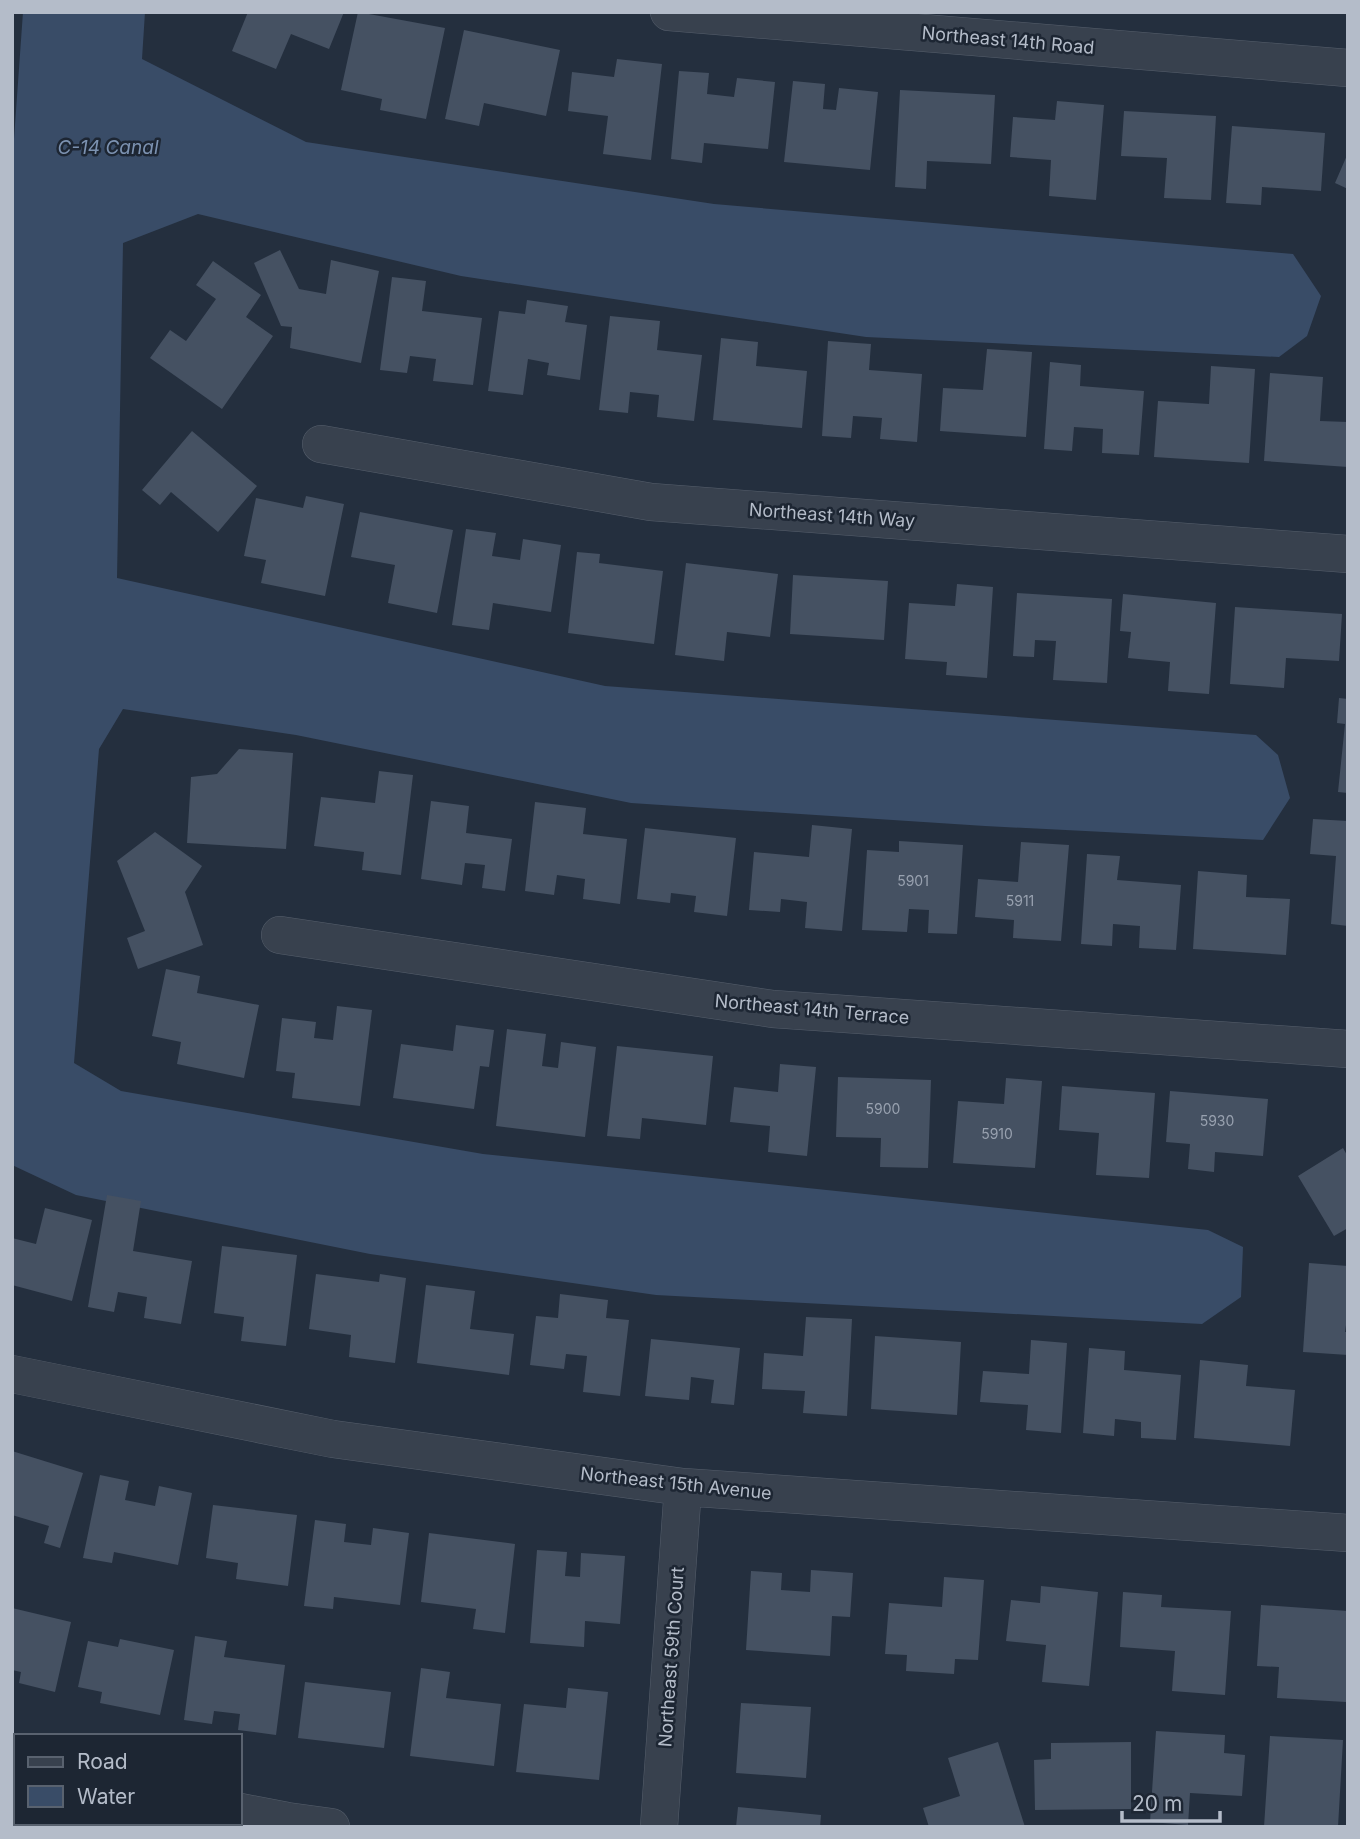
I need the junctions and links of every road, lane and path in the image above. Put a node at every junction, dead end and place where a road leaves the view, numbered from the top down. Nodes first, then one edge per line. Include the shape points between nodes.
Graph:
1 (669, 12) edge
2 (1348, 68) edge
3 (321, 444) dead end
4 (1348, 554) edge
5 (280, 935) dead end
6 (1348, 1049) edge
7 (12, 1374) edge
8 (683, 1487) junction
9 (1348, 1533) edge
10 (242, 1812) edge
11 (286, 1824) edge
12 (331, 1827) edge
13 (659, 1827) edge

1 - 2 street, Northeast 14th Road
3 - 4 street, Northeast 14th Way via 651,502
5 - 6 street, Northeast 14th Terrace via 773,1009
7 - 8 street, Northeast 15th Avenue via 333,1439
8 - 9 street, Northeast 15th Avenue
8 - 13 street, Northeast 59th Court
10 - 11 street
11 - 12 street

